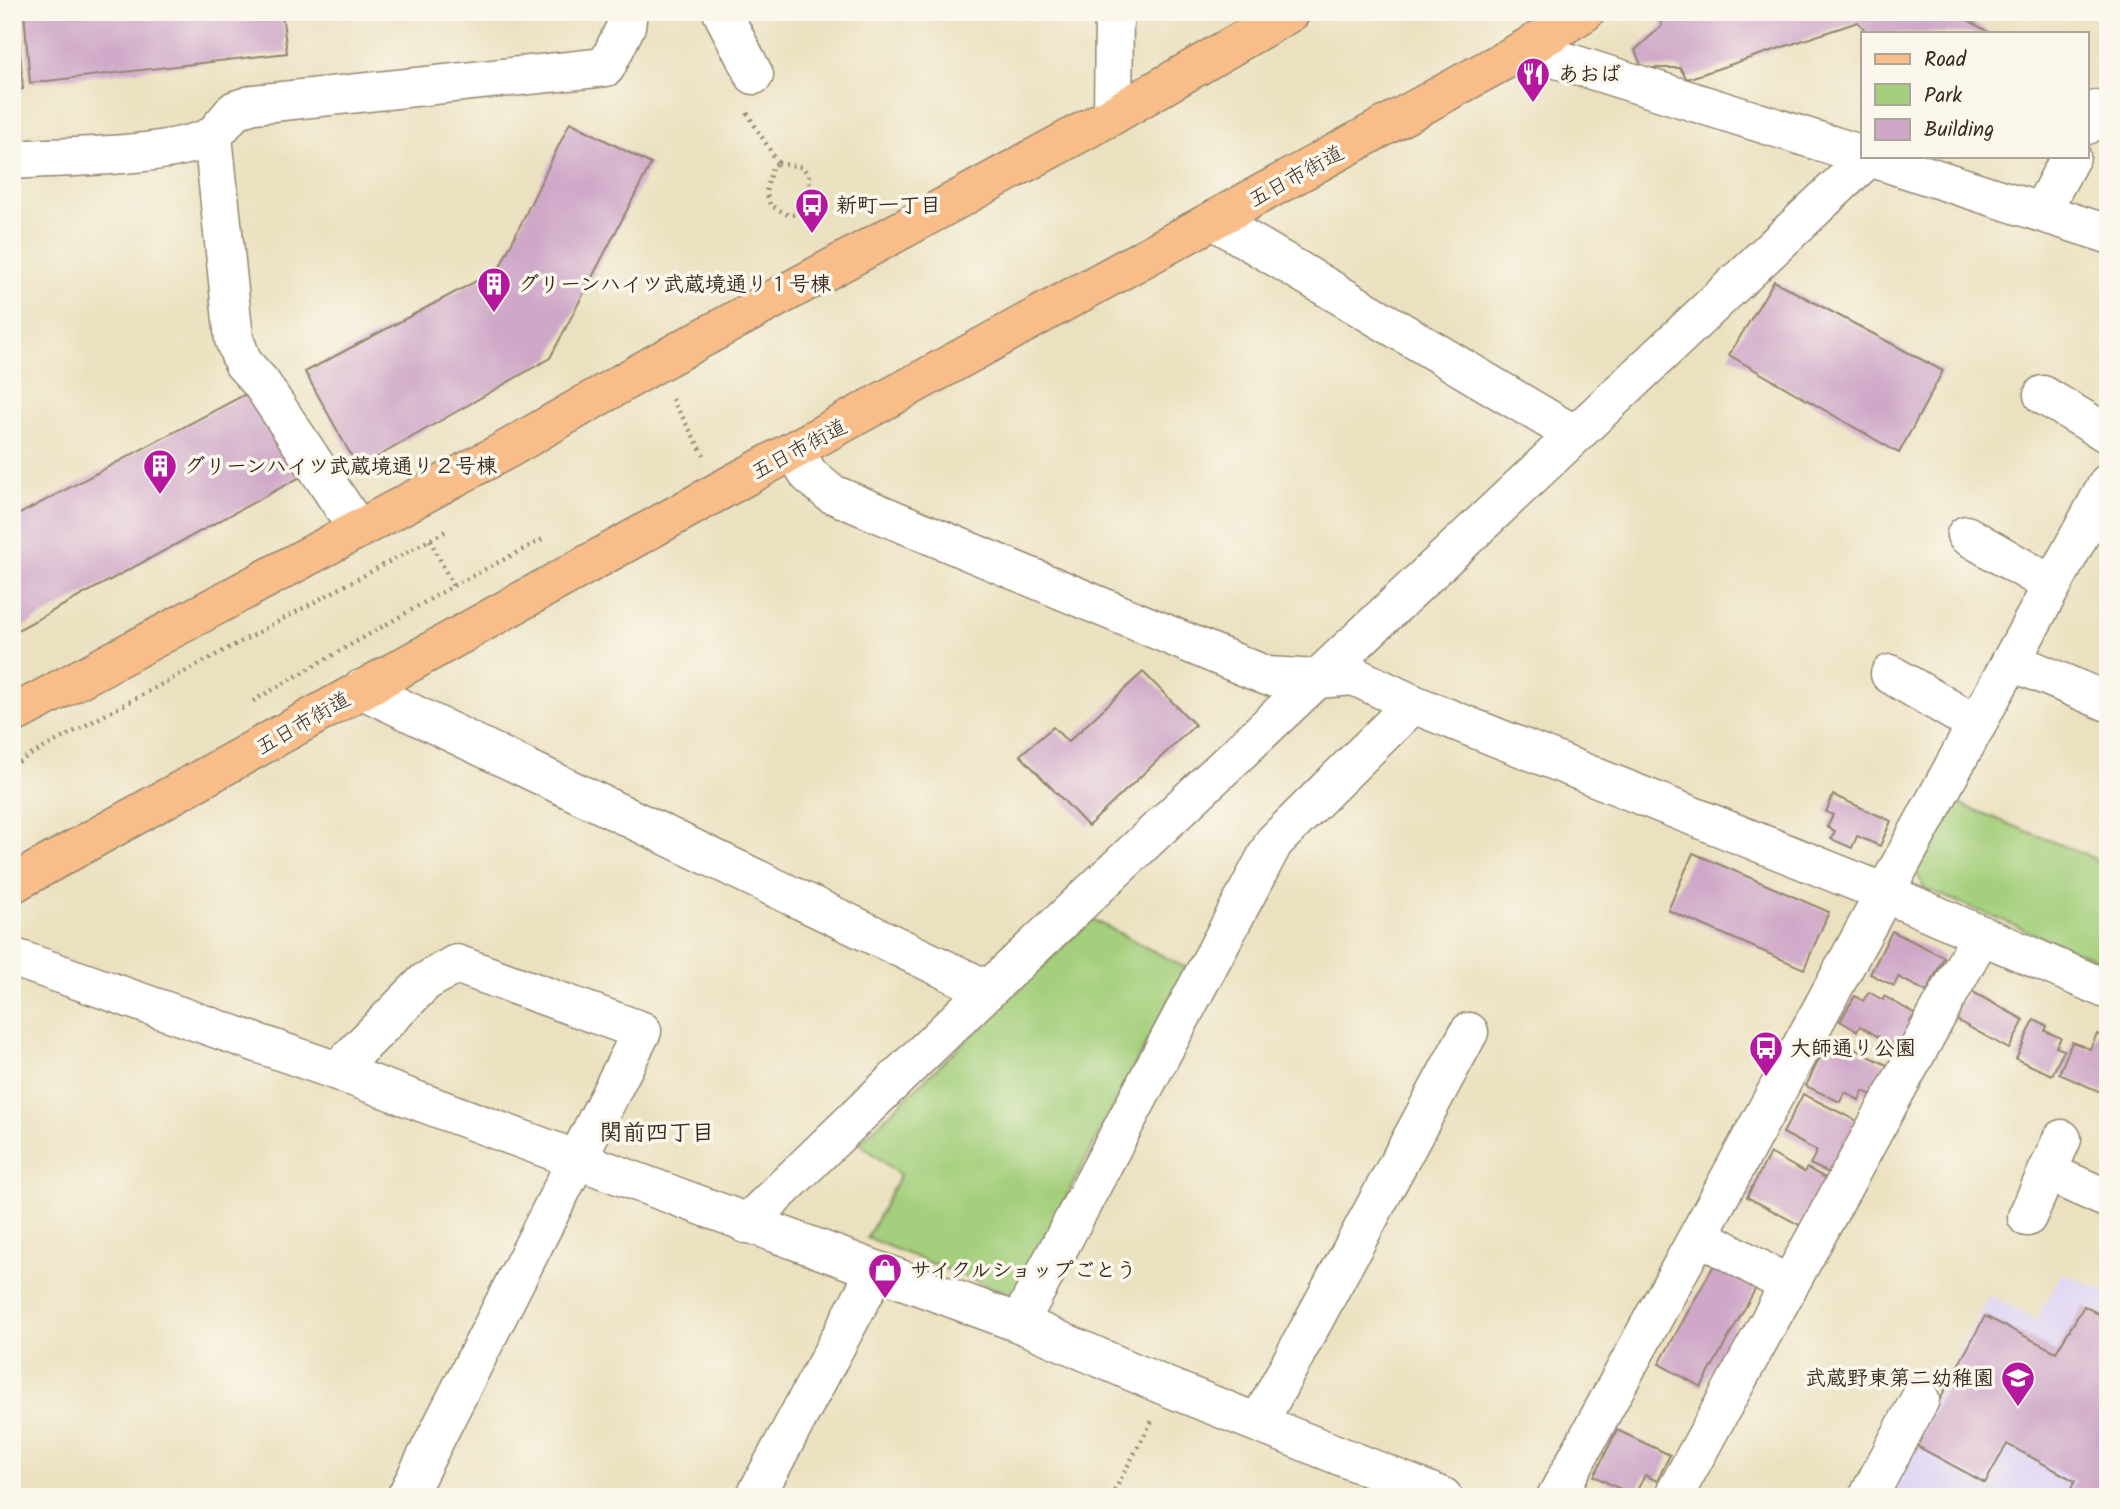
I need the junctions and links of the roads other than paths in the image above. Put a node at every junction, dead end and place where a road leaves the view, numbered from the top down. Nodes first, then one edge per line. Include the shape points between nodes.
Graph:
1 (628, 12) edge
2 (722, 12) edge
3 (1114, 12) edge
4 (1291, 12) edge
5 (1585, 12) edge
6 (1525, 49) junction
7 (754, 75) dead end
8 (1113, 115) junction
9 (213, 136) junction
10 (1861, 154) edge
11 (1864, 158) edge
12 (1873, 158) edge
13 (2070, 158) edge
14 (12, 160) edge
15 (2042, 210) junction
16 (1215, 221) junction
17 (2108, 234) edge
18 (2043, 395) dead end
19 (2108, 433) edge
20 (1575, 435) junction
21 (795, 452) junction
22 (2108, 483) edge
23 (357, 528) junction
24 (1966, 535) dead end
25 (2052, 585) junction
26 (2011, 661) junction
27 (1890, 674) dead end
28 (1318, 679) junction
29 (361, 690) junction
30 (2108, 702) edge
31 (1413, 704) junction
32 (12, 715) edge
33 (1977, 724) junction
34 (12, 884) edge
35 (1885, 893) junction
36 (1980, 937) junction
37 (12, 957) edge
38 (988, 990) junction
39 (2108, 990) edge
40 (1469, 1032) dead end
41 (337, 1071) junction
42 (577, 1162) junction
43 (2108, 1199) edge
44 (2027, 1217) dead end
45 (746, 1224) junction
46 (1699, 1235) junction
47 (876, 1270) junction
48 (1788, 1285) junction
49 (1019, 1323) junction
50 (1920, 1399) dead end
51 (1259, 1422) junction
52 (406, 1497) edge
53 (755, 1497) edge
54 (1443, 1497) edge
55 (1556, 1497) edge
56 (1674, 1497) edge
57 (1868, 1497) edge

1 - 9 street via 606,67 254,104 235,110
2 - 7 street
3 - 8 street
4 - 8 main road
5 - 6 main road, 五日市街道
6 - 10 street
6 - 16 main road, 五日市街道
8 - 23 main road
9 - 14 street via 167,149
9 - 23 street via 234,339 243,363
11 - 20 street
12 - 15 street
13 - 15 street
15 - 17 street
16 - 20 street
16 - 21 main road, 五日市街道
18 - 19 street
20 - 28 street
21 - 28 street via 809,475 830,493 1267,676
21 - 29 main road, 五日市街道
22 - 25 street
23 - 32 main road
24 - 25 street
25 - 26 street
26 - 30 street
26 - 33 street
27 - 33 street
28 - 31 street via 1354,676
28 - 38 street
29 - 34 main road, 五日市街道
29 - 38 street
31 - 35 street
31 - 49 street via 1274,842
33 - 35 street
35 - 36 street
35 - 46 street
36 - 39 street
36 - 48 street
37 - 41 street
38 - 45 street
40 - 51 street
41 - 42 street
41 - 42 street via 425,982 456,964 642,1031
42 - 45 street
42 - 52 street
43 - 44 street via 2055,1156
45 - 47 street
46 - 48 street
46 - 55 street
47 - 49 street
47 - 53 street
48 - 56 street
49 - 51 street
50 - 57 street
51 - 54 street

